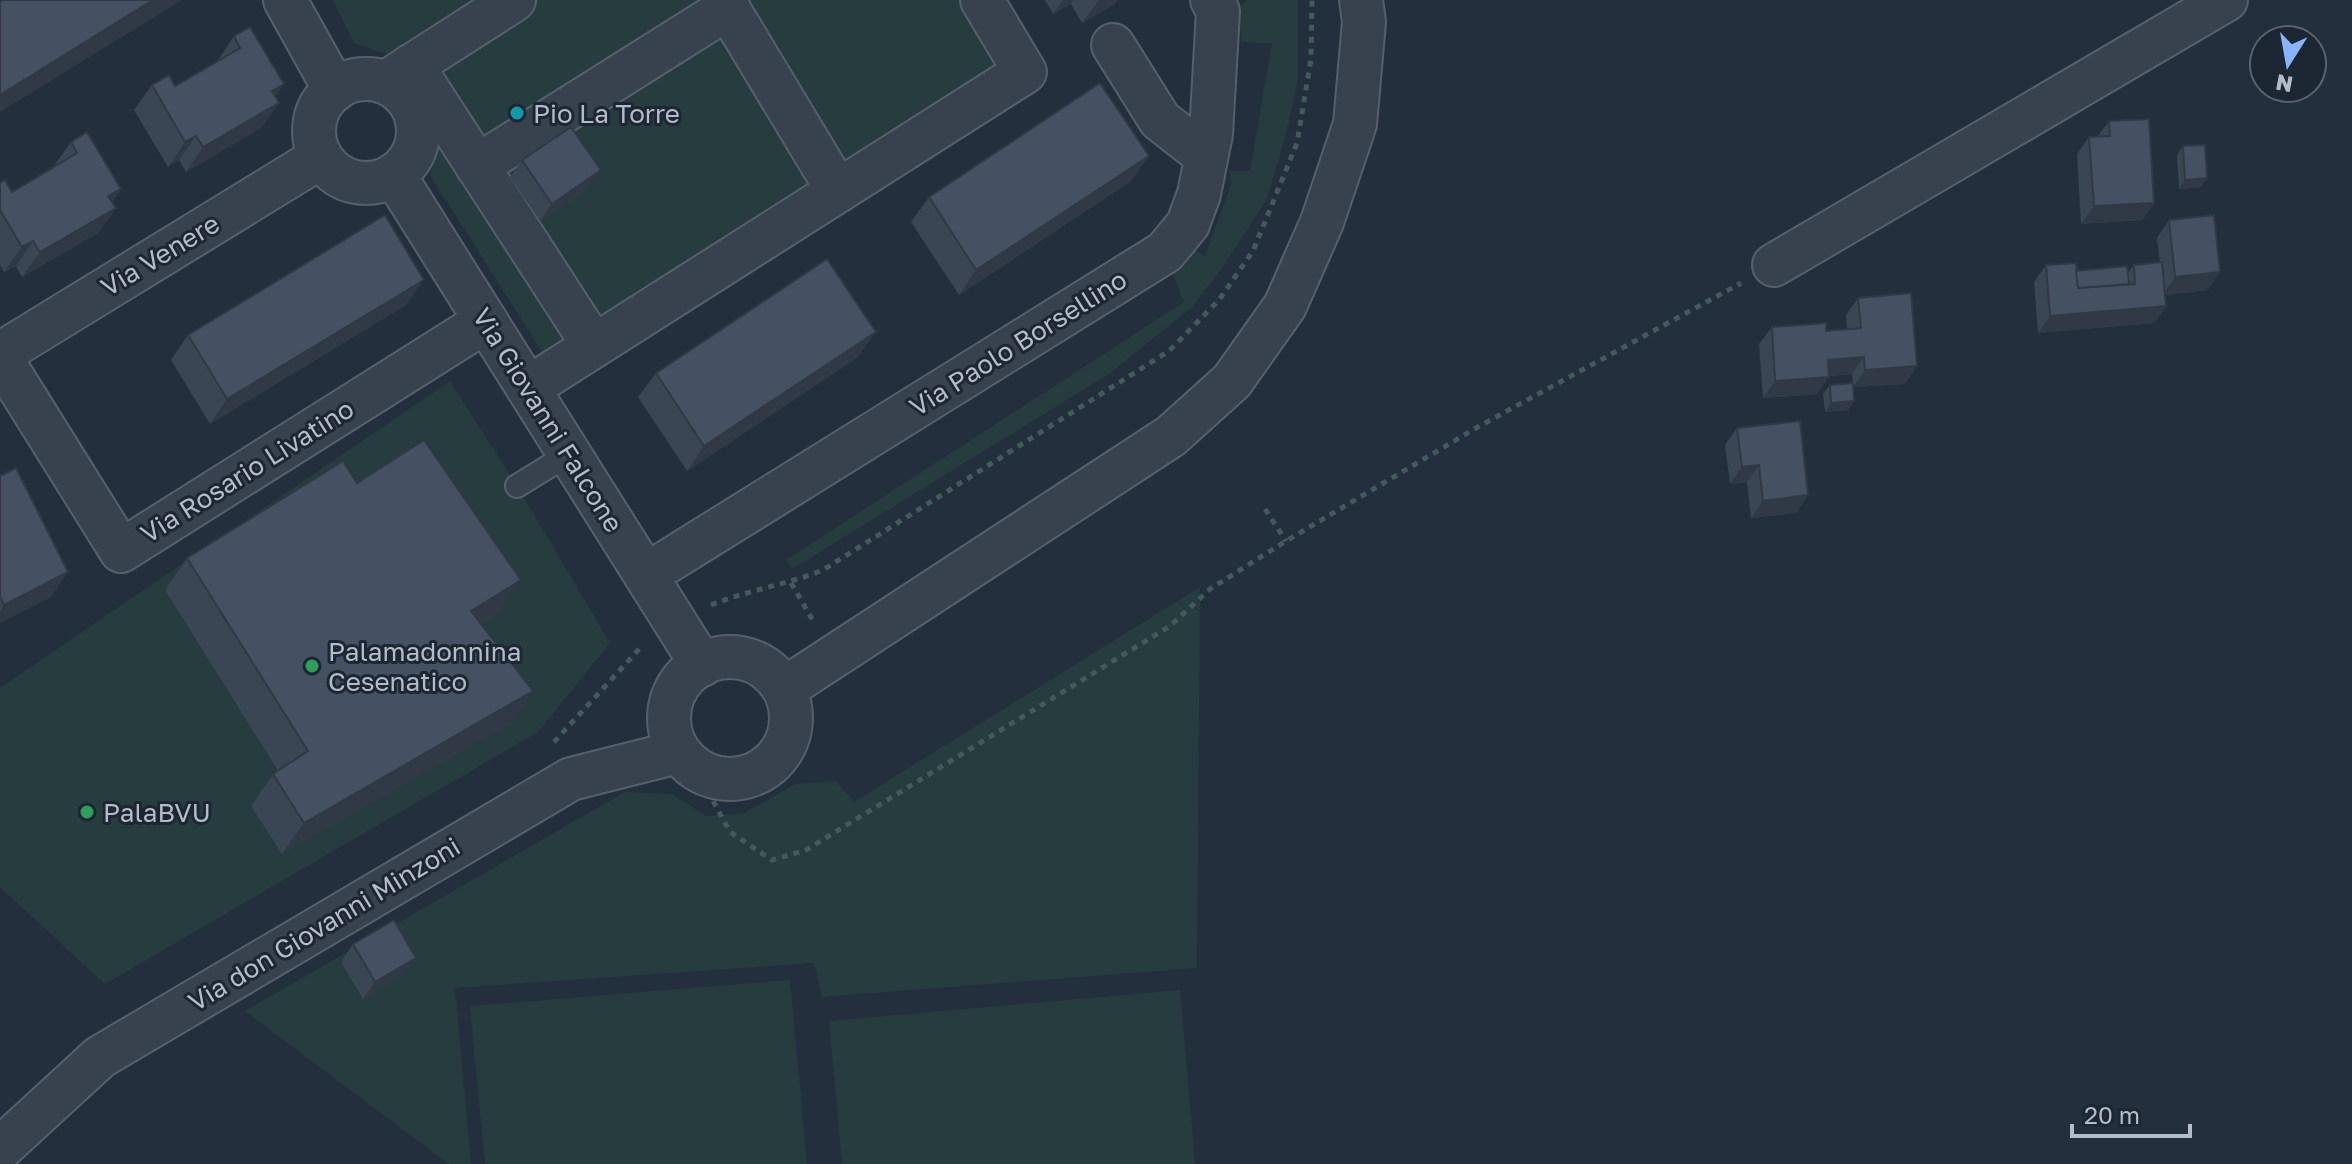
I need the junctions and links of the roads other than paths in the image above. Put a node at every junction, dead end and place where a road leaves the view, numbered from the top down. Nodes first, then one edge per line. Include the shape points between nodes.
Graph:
1 (285, 0) edge
2 (514, 0) edge
3 (982, 0) edge
4 (1212, 0) edge
5 (1361, 0) edge
6 (2226, 0) edge
7 (725, 4) edge
8 (1113, 45) dead end
9 (398, 74) junction
10 (335, 90) junction
11 (1206, 156) junction
12 (321, 157) junction
13 (477, 166) junction
14 (394, 175) junction
15 (838, 191) junction
16 (1774, 265) road end
17 (486, 321) junction
18 (594, 346) junction
19 (0, 356) edge
20 (528, 388) junction
21 (569, 454) junction
22 (517, 486) dead end
23 (646, 575) junction
24 (702, 665) junction
25 (784, 689) junction
26 (678, 752) junction
27 (0, 1149) edge

1 - 10 street
2 - 9 street
3 - 15 street via 1025,72
4 - 11 street, Via Paolo Borsellino via 1218,11
5 - 25 street via 1364,22 1355,124 1327,208 1285,306 1232,381 1171,436
6 - 16 street
7 - 13 street
7 - 15 street
8 - 11 street via 1160,120
9 - 10 street via 349,82
9 - 13 street
9 - 14 street via 397,89 409,101 418,133 407,164
10 - 12 street via 317,113 315,143
11 - 23 street, Via Paolo Borsellino via 1188,224 1165,252
12 - 14 street via 354,182
12 - 19 street, Via Venere
13 - 18 street
14 - 17 street, Via Giovanni Falcone
15 - 18 street
17 - 19 street, Via Rosario Livatino via 121,551
17 - 20 street, Via Giovanni Falcone
18 - 20 street
20 - 21 street, Via Giovanni Falcone
21 - 22 lane
21 - 23 street, Via Giovanni Falcone
23 - 24 street, Via Giovanni Falcone
24 - 25 street via 724,657 742,658 759,664
24 - 26 street via 679,683 671,700 668,717
25 - 26 street via 791,709 790,730 783,749 753,775 715,778
26 - 27 street, Via don Giovanni Minzoni via 571,779 100,1057

